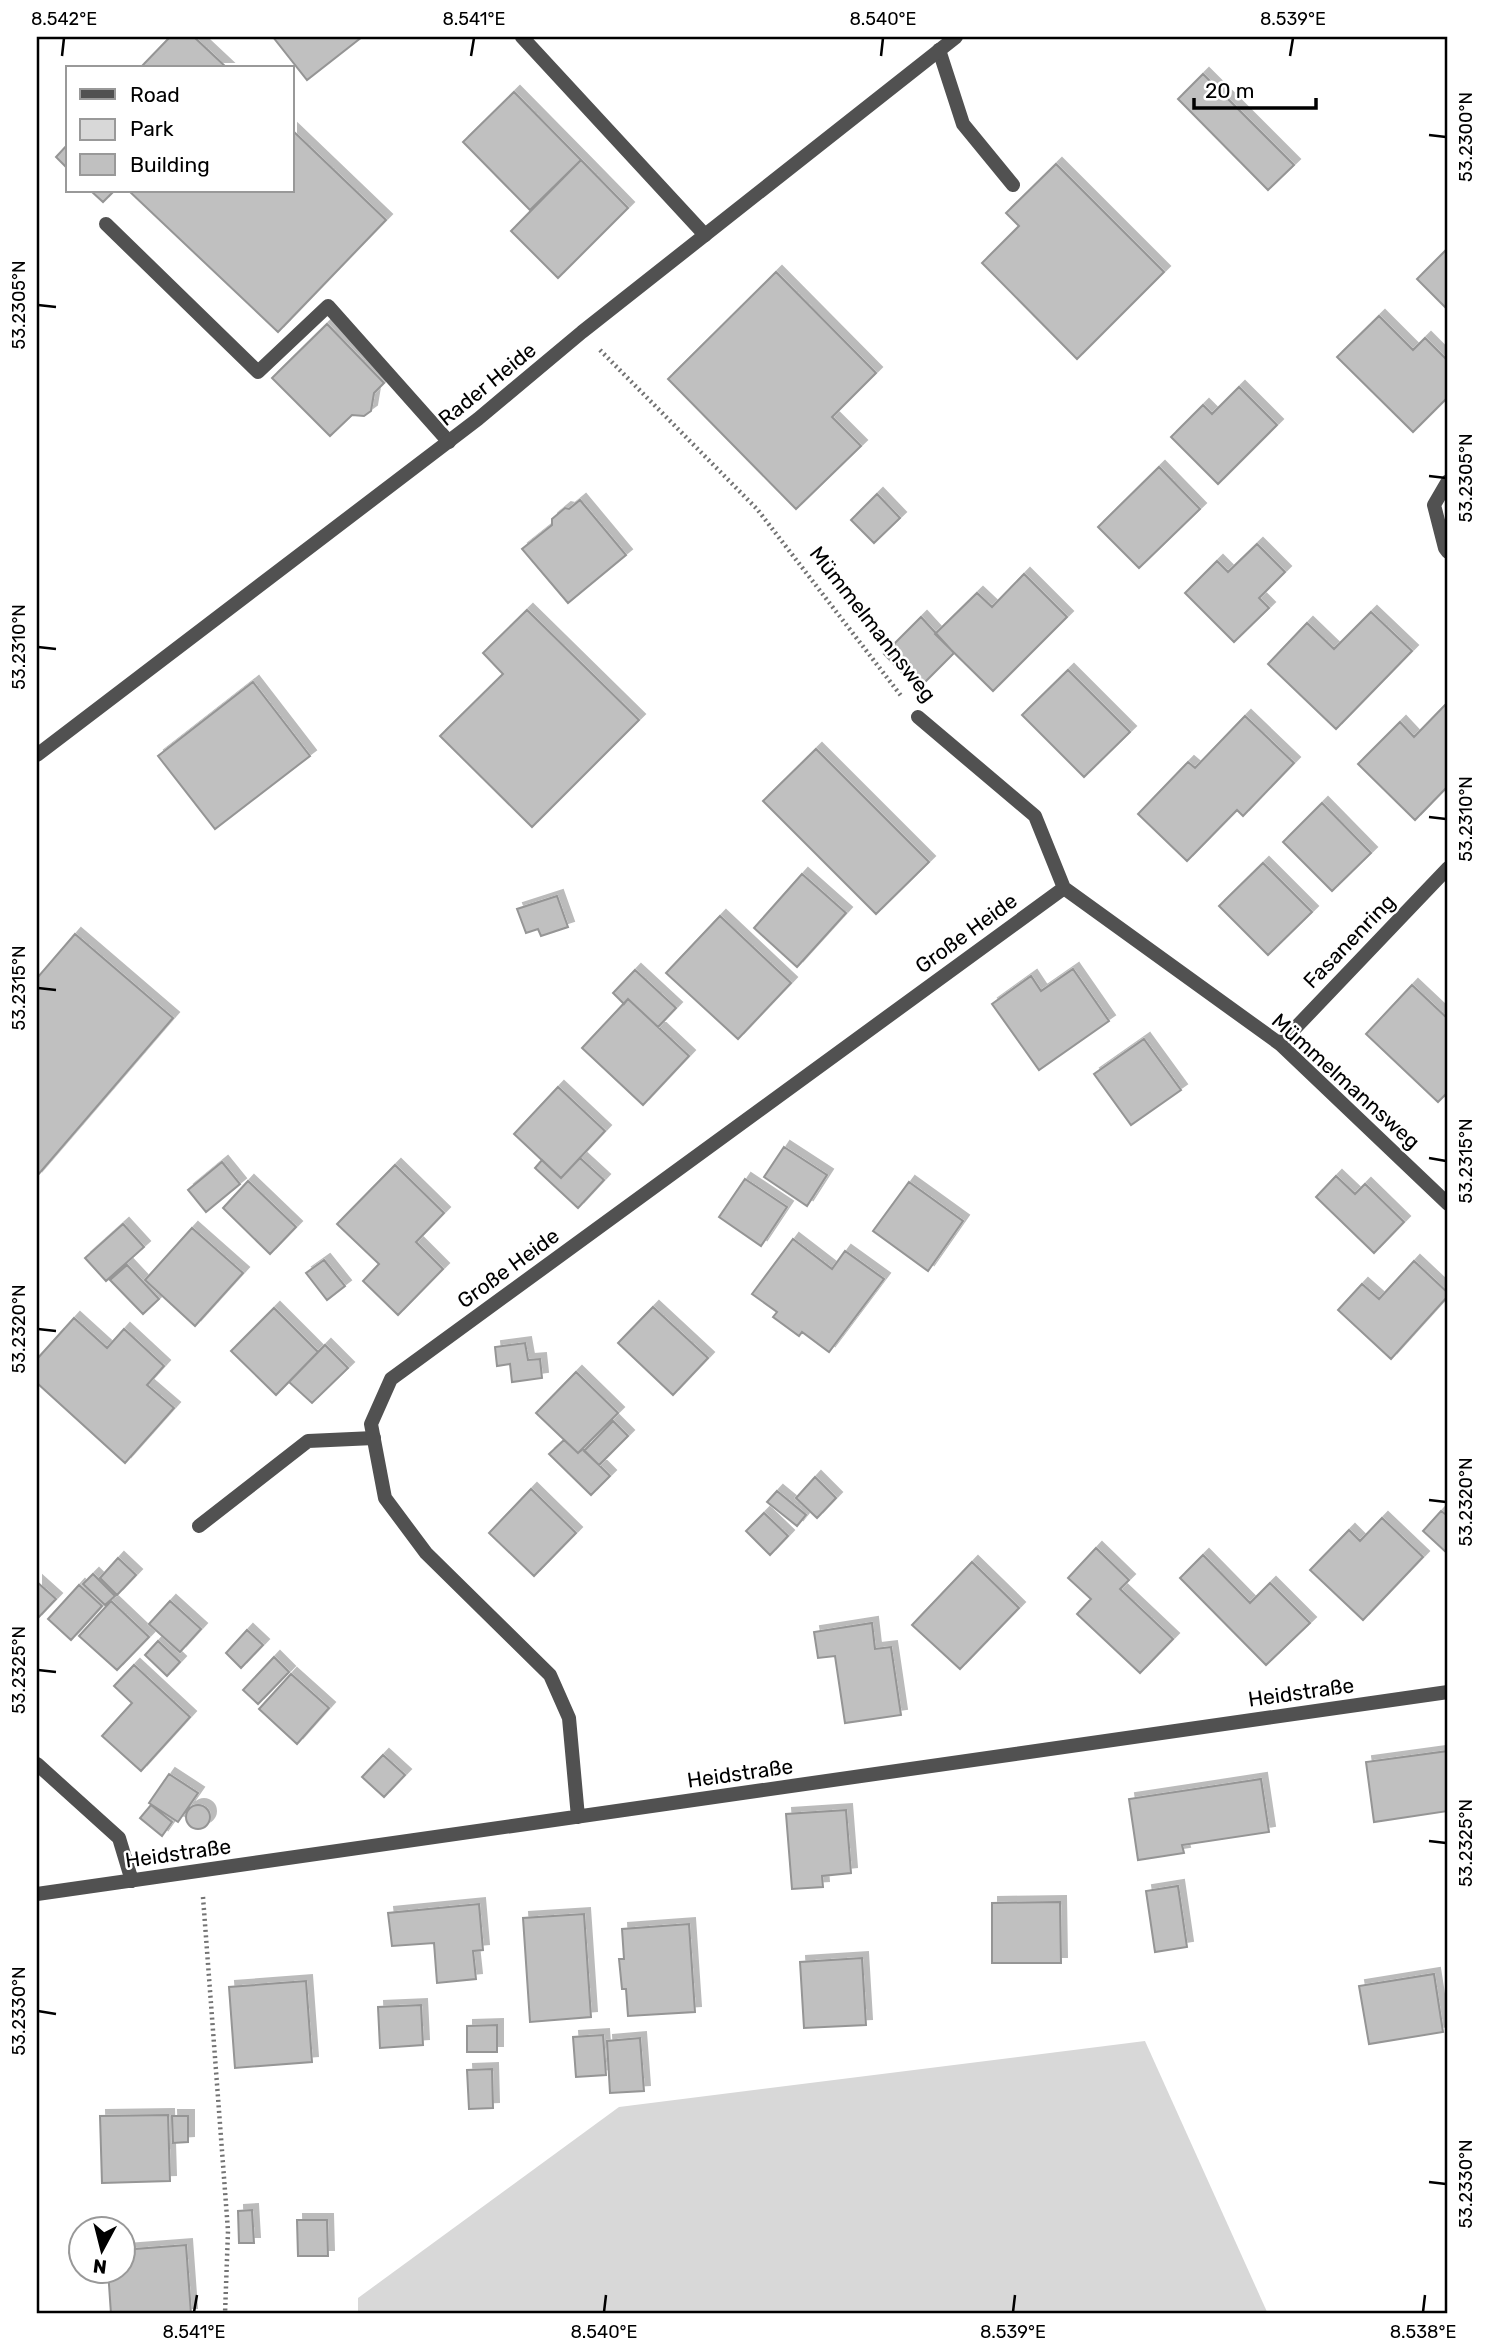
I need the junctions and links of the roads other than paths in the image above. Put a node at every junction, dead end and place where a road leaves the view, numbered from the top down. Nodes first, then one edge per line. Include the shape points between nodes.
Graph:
1 (522, 37) edge
2 (956, 37) edge
3 (939, 50) junction
4 (1013, 185) dead end
5 (106, 224) dead end
6 (705, 235) junction
7 (449, 442) junction
8 (1448, 481) edge
9 (1448, 552) edge
10 (918, 717) road end
11 (37, 755) edge
12 (1448, 868) edge
13 (1064, 888) junction
14 (1280, 1044) junction
15 (1448, 1203) edge
16 (374, 1438) junction
17 (199, 1526) dead end
18 (1448, 1692) edge
19 (37, 1764) edge
20 (578, 1817) junction
21 (132, 1881) junction
22 (37, 1894) edge

1 - 6 street
2 - 3 street, Rader Heide
3 - 4 street via 963,124
3 - 6 street, Rader Heide
5 - 7 street via 258,372 328,306
6 - 7 street, Rader Heide
7 - 11 street, Rader Heide
8 - 9 street via 1434,505
10 - 13 street, Mümmelmannsweg via 1035,816
12 - 14 street, Fasanenring
13 - 14 street, Mümmelmannsweg
13 - 16 street, Große Heide via 391,1379 371,1424
14 - 15 street, Mümmelmannsweg
16 - 17 street via 308,1441
16 - 20 street, Große Heide via 385,1498 393,1509 426,1553 550,1675 569,1718
18 - 20 street, Heidstraße
19 - 21 street via 119,1838
20 - 21 street, Heidstraße
21 - 22 street, Heidstraße

